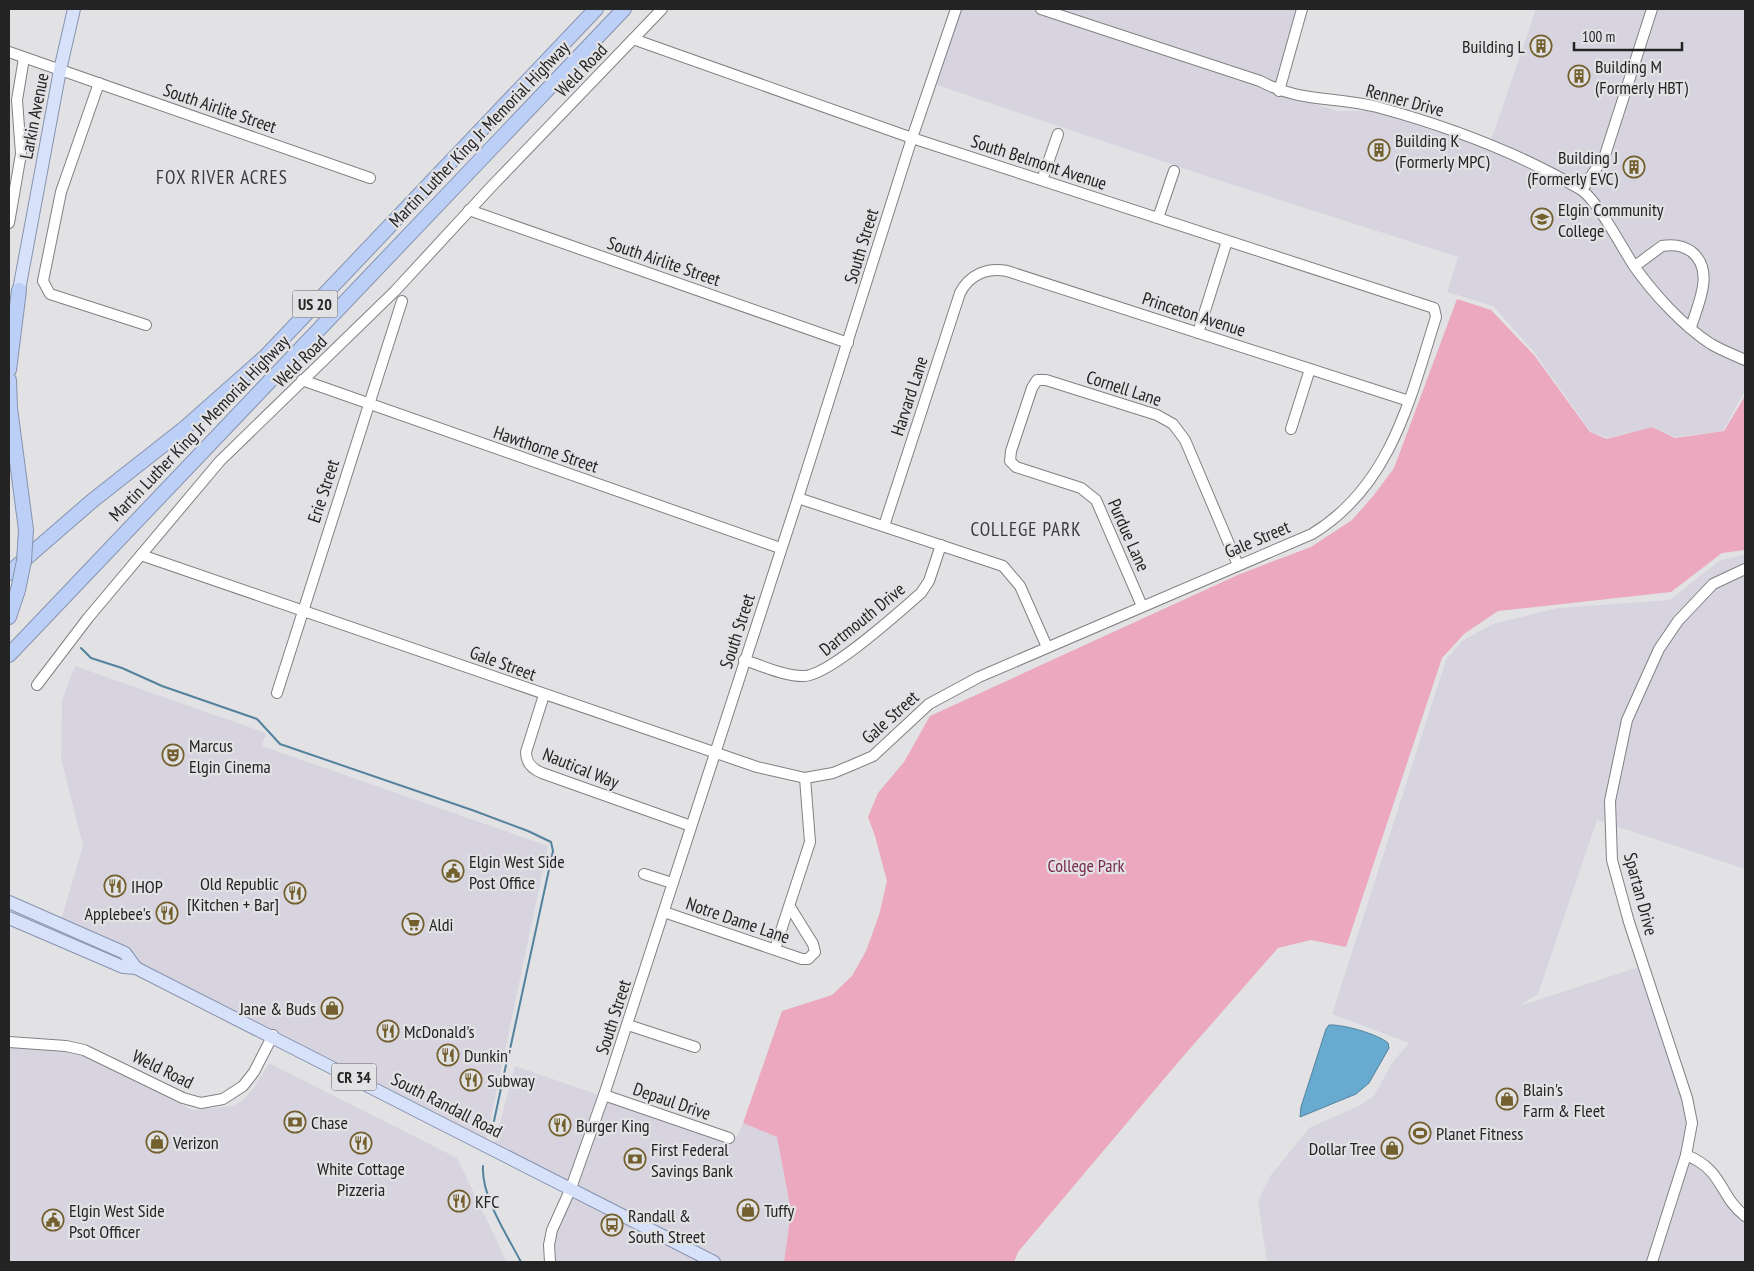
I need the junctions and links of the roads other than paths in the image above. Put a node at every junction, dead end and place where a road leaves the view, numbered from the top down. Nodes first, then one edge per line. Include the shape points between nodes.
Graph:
1 (74, 9) edge
2 (596, 9) edge
3 (624, 9) edge
4 (662, 9) edge
5 (956, 9) edge
6 (1041, 9) edge
7 (1302, 9) edge
8 (1652, 9) edge
9 (633, 39) junction
10 (9, 52) edge
11 (24, 58) junction
12 (60, 70) junction
13 (100, 83) junction
14 (1279, 91) junction
15 (1058, 134) dead end
16 (912, 138) junction
17 (1174, 171) dead end
18 (370, 178) dead end
19 (1042, 180) junction
20 (1582, 190) junction
21 (468, 210) junction
22 (1158, 218) junction
23 (9, 223) edge
24 (1227, 241) junction
25 (1634, 266) junction
26 (970, 279) joint
27 (19, 290) junction
28 (402, 301) dead end
29 (1436, 310) joint
30 (146, 325) dead end
31 (1691, 327) junction
32 (1198, 333) junction
33 (9, 335) edge
34 (848, 343) junction
35 (1745, 360) edge
36 (1310, 369) junction
37 (9, 370) edge
38 (9, 380) edge
39 (302, 380) junction
40 (1409, 401) junction
41 (368, 404) junction
42 (1290, 429) dead end
43 (1014, 443) joint
44 (798, 498) junction
45 (884, 526) junction
46 (941, 545) junction
47 (780, 548) junction
48 (142, 555) junction
49 (1238, 565) junction
50 (1745, 569) edge
51 (9, 574) edge
52 (1142, 606) junction
53 (302, 610) junction
54 (9, 617) edge
55 (1047, 647) junction
56 (9, 655) edge
57 (744, 660) junction
58 (38, 684) dead end
59 (277, 693) dead end
60 (544, 695) junction
61 (714, 753) junction
62 (806, 778) junction
63 (691, 826) junction
64 (644, 874) dead end
65 (672, 884) junction
66 (9, 902) edge
67 (790, 907) junction
68 (664, 912) junction
69 (11, 919) edge
70 (774, 949) junction
71 (136, 968) junction
72 (628, 1025) junction
73 (273, 1036) junction
74 (9, 1042) edge
75 (695, 1047) dead end
76 (604, 1095) junction
77 (728, 1138) dead end
78 (1686, 1155) junction
79 (571, 1188) junction
80 (1745, 1216) edge
81 (550, 1262) edge
82 (714, 1262) edge
83 (1652, 1262) edge

1 - 12 main road, Larkin Avenue
2 - 51 highway, Martin Luther King Jr Memorial Highway / US 20 via 265,357
3 - 56 highway, Martin Luther King Jr Memorial Highway / US 20
4 - 9 street, Weld Road
5 - 16 street, South Street
6 - 14 street, Renner Drive via 1260,81
7 - 14 street
8 - 20 street via 1605,155
9 - 16 street, South Belmont Avenue
9 - 21 street, Weld Road
10 - 11 street, South Airlite Street
11 - 12 street, South Airlite Street
11 - 23 street via 17,100 21,154
12 - 13 street, South Airlite Street
12 - 27 main road, Larkin Avenue
13 - 18 street, South Airlite Street
13 - 30 street via 61,192 43,282 50,294
14 - 20 street, Renner Drive via 1322,101 1337,100 1375,107 1439,126 1527,161
15 - 19 street
16 - 19 street, South Belmont Avenue
16 - 34 street, South Street
17 - 22 street
19 - 22 street, South Belmont Avenue
20 - 25 street, Renner Drive via 1607,222
21 - 34 street, South Airlite Street
21 - 39 street, Weld Road via 395,291
22 - 24 street, South Belmont Avenue
24 - 29 street, South Belmont Avenue
24 - 32 street
25 - 31 street, Renner Drive via 1673,312
25 - 31 street via 1667,245 1684,247 1697,257 1705,278
26 - 32 street, Princeton Avenue via 989,270 1007,271
26 - 45 street, Harvard Lane via 957,300
27 - 33 highway
27 - 37 highway
28 - 41 street, Erie Street
29 - 40 street, Gale Street
31 - 35 street, Renner Drive via 1711,344
32 - 36 street, Princeton Avenue
34 - 44 street, South Street
36 - 40 street, Princeton Avenue
36 - 42 street
38 - 54 highway, bridge via 26,530 24,561
39 - 41 street, Hawthorne Street
39 - 48 street, Weld Road via 220,462
40 - 49 street, Gale Street via 1371,481 1342,513 1312,534
41 - 47 street, Hawthorne Street
41 - 53 street, Erie Street
43 - 49 street, Cornell Lane via 1034,383 1041,379 1166,419 1185,440
43 - 52 street, Purdue Lane via 1009,456 1013,465 1081,488 1096,500
44 - 45 street
44 - 47 street, South Street
45 - 46 street
46 - 55 street via 1007,569 1020,586
46 - 57 street, Dartmouth Drive via 929,581 921,593 829,668 803,676
47 - 57 street, South Street
48 - 53 street, Gale Street
48 - 58 street, Weld Road
49 - 52 street, Gale Street
50 - 78 street, Spartan Drive via 1713,584 1678,621 1659,648 1627,720 1610,801 1612,860 1687,1098 1692,1123
52 - 55 street, Gale Street
53 - 59 street, Erie Street
53 - 60 street, Gale Street
55 - 62 street, Gale Street via 944,694 915,715 868,759 832,773
57 - 61 street, South Street
60 - 61 street, Gale Street
60 - 63 street, Nautical Way via 526,752 532,768
61 - 62 street, Gale Street via 771,772
61 - 63 street, South Street
62 - 67 street via 810,842
63 - 65 street, South Street
64 - 65 street
65 - 68 street, South Street
66 - 71 main road, South Randall Road / CR 34 via 125,953
67 - 70 street
67 - 70 street, Notre Dame Lane via 815,948 813,955 802,959
68 - 70 street, Notre Dame Lane
68 - 72 street, South Street
69 - 71 main road, South Randall Road / CR 34 via 123,967
71 - 73 main road, South Randall Road / CR 34
72 - 75 street
72 - 76 street, South Street
73 - 74 street, Weld Road via 243,1086 230,1096 206,1103 183,1098 84,1050
73 - 79 main road, South Randall Road / CR 34
76 - 77 street, Depaul Drive
76 - 79 street, South Street
78 - 80 street via 1712,1170
78 - 83 street, Spartan Drive
79 - 81 street, South Street via 550,1238
79 - 82 main road, South Randall Road / CR 34

